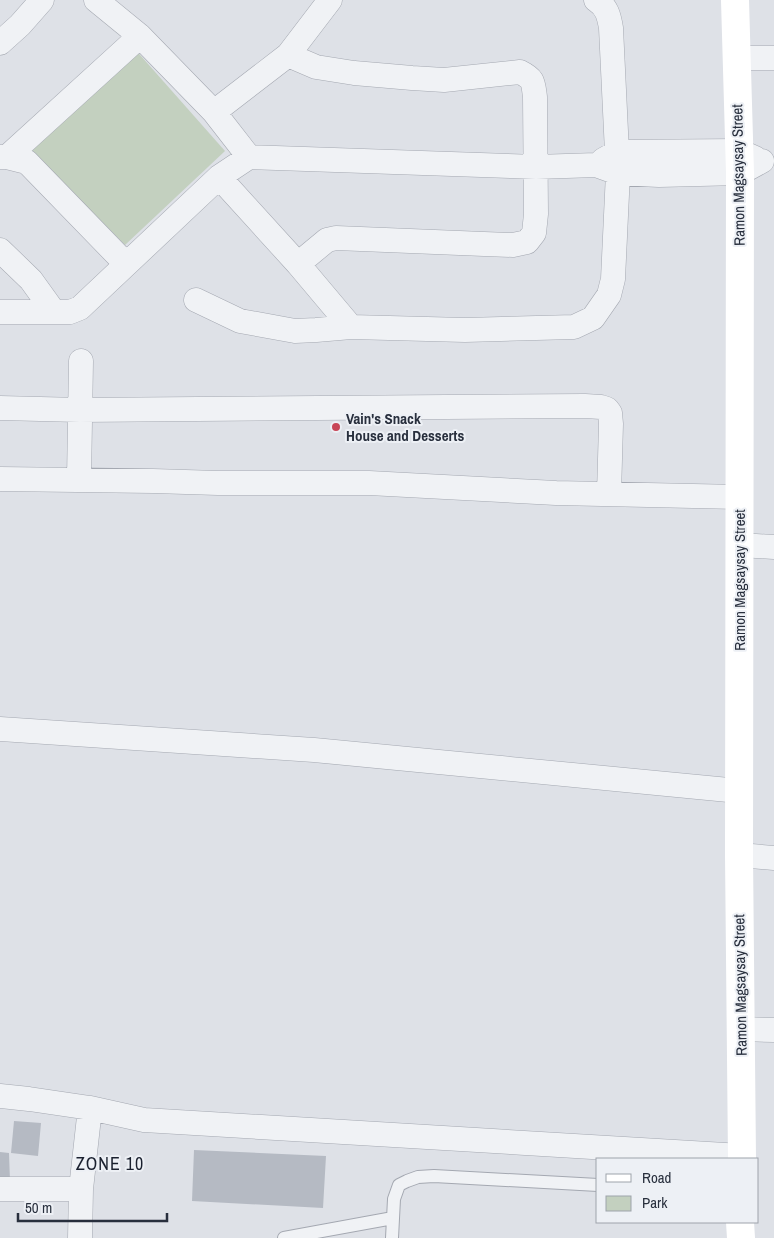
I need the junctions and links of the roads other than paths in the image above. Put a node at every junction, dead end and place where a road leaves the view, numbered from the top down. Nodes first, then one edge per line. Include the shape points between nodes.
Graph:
1 (42, 0) edge
2 (96, 0) edge
3 (330, 0) edge
4 (596, 0) edge
5 (735, 0) edge
6 (140, 36) junction
7 (0, 43) edge
8 (288, 55) junction
9 (737, 58) junction
10 (774, 58) edge
11 (214, 112) junction
12 (4, 157) edge
13 (249, 157) junction
14 (753, 161) edge
15 (617, 163) junction
16 (536, 167) junction
17 (218, 177) junction
18 (0, 250) edge
19 (126, 264) junction
20 (298, 264) junction
21 (196, 300) dead end
22 (0, 312) edge
23 (54, 312) junction
24 (351, 327) junction
25 (81, 361) dead end
26 (0, 408) edge
27 (80, 410) junction
28 (0, 479) edge
29 (79, 480) junction
30 (609, 494) junction
31 (738, 497) junction
32 (740, 545) junction
33 (774, 547) edge
34 (0, 729) edge
35 (739, 791) junction
36 (739, 855) junction
37 (774, 858) edge
38 (741, 1029) junction
39 (774, 1030) edge
40 (0, 1096) edge
41 (90, 1108) junction
42 (742, 1158) edge
43 (596, 1185) edge
44 (0, 1189) edge
45 (81, 1189) junction
46 (393, 1218) junction
47 (740, 1223) edge
48 (80, 1238) edge
49 (284, 1238) edge
50 (392, 1238) edge
51 (741, 1238) edge

1 - 7 street
2 - 6 street
3 - 8 street
4 - 15 street via 608,11 611,28
5 - 9 main road, Ramon Magsaysay Street
6 - 11 street
6 - 12 street
8 - 11 street
8 - 16 street via 316,67 354,73 444,80 520,72 530,76 534,84
9 - 10 street
9 - 14 main road, Ramon Magsaysay Street
11 - 13 street
12 - 19 street via 27,162
13 - 16 street
13 - 17 street
14 - 15 street via 659,175
14 - 31 main road, Ramon Magsaysay Street
15 - 16 street
15 - 24 street via 613,279 609,295 593,318 574,327 465,330
16 - 20 street via 534,233 527,242 513,245 336,238 327,240
17 - 19 street
17 - 20 street
18 - 23 street via 31,280
19 - 23 street via 80,308
20 - 24 street
21 - 24 street via 240,321 295,331
22 - 23 street
25 - 27 street
26 - 27 street
27 - 29 street
27 - 30 street via 601,407 610,414 611,424
28 - 29 street
29 - 30 street via 369,483
30 - 31 street
31 - 32 main road, Ramon Magsaysay Street
32 - 33 street
32 - 35 main road, Ramon Magsaysay Street
34 - 35 street via 314,750
35 - 36 main road, Ramon Magsaysay Street
36 - 37 street
36 - 38 main road, Ramon Magsaysay Street
38 - 39 street
38 - 42 main road, Ramon Magsaysay Street
40 - 41 street
41 - 42 street via 144,1120
41 - 45 street
43 - 46 lane via 418,1176 399,1186
44 - 45 street
45 - 48 street
46 - 49 lane
46 - 50 lane
47 - 51 main road

